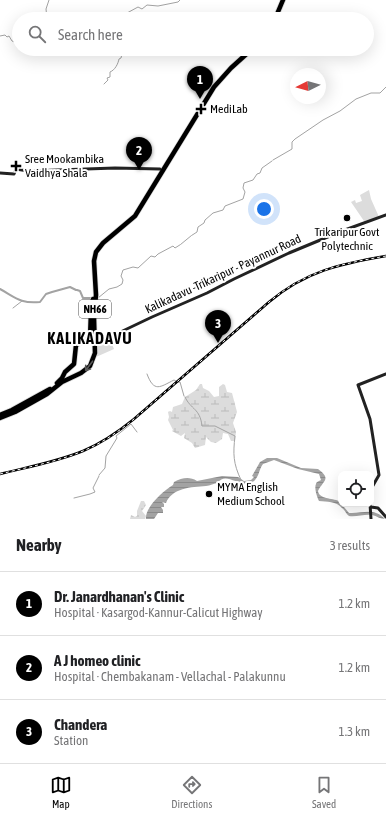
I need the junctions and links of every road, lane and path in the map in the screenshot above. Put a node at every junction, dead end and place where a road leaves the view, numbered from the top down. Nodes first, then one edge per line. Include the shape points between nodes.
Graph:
1 (283, 0) edge
2 (279, 12) edge
3 (243, 56) edge
4 (244, 56) edge
5 (208, 95) junction
6 (162, 170) junction
7 (0, 173) edge
8 (386, 215) edge
9 (92, 338) junction
10 (386, 374) edge
11 (0, 415) edge
12 (0, 418) edge
13 (374, 484) edge
14 (374, 506) edge
15 (371, 507) edge
16 (386, 517) edge
17 (372, 519) edge

1 - 2 highway
3 - 5 highway, NH66 via 219,78
4 - 5 highway, NH66 via 216,83
5 - 6 highway, NH66
6 - 7 main road via 15,169 14,174
6 - 9 highway, NH66 via 133,216 102,241 93,253
8 - 9 main road, Kalikadavu -Trikaripur - Payannur Road via 290,252 110,337
9 - 11 highway via 76,345 74,364 55,385
9 -> 12 highway, NH66 via 94,358 86,370 62,382 16,412
10 - 13 main road via 358,385 370,419 379,475
14 - 16 main road
15 - 17 main road

